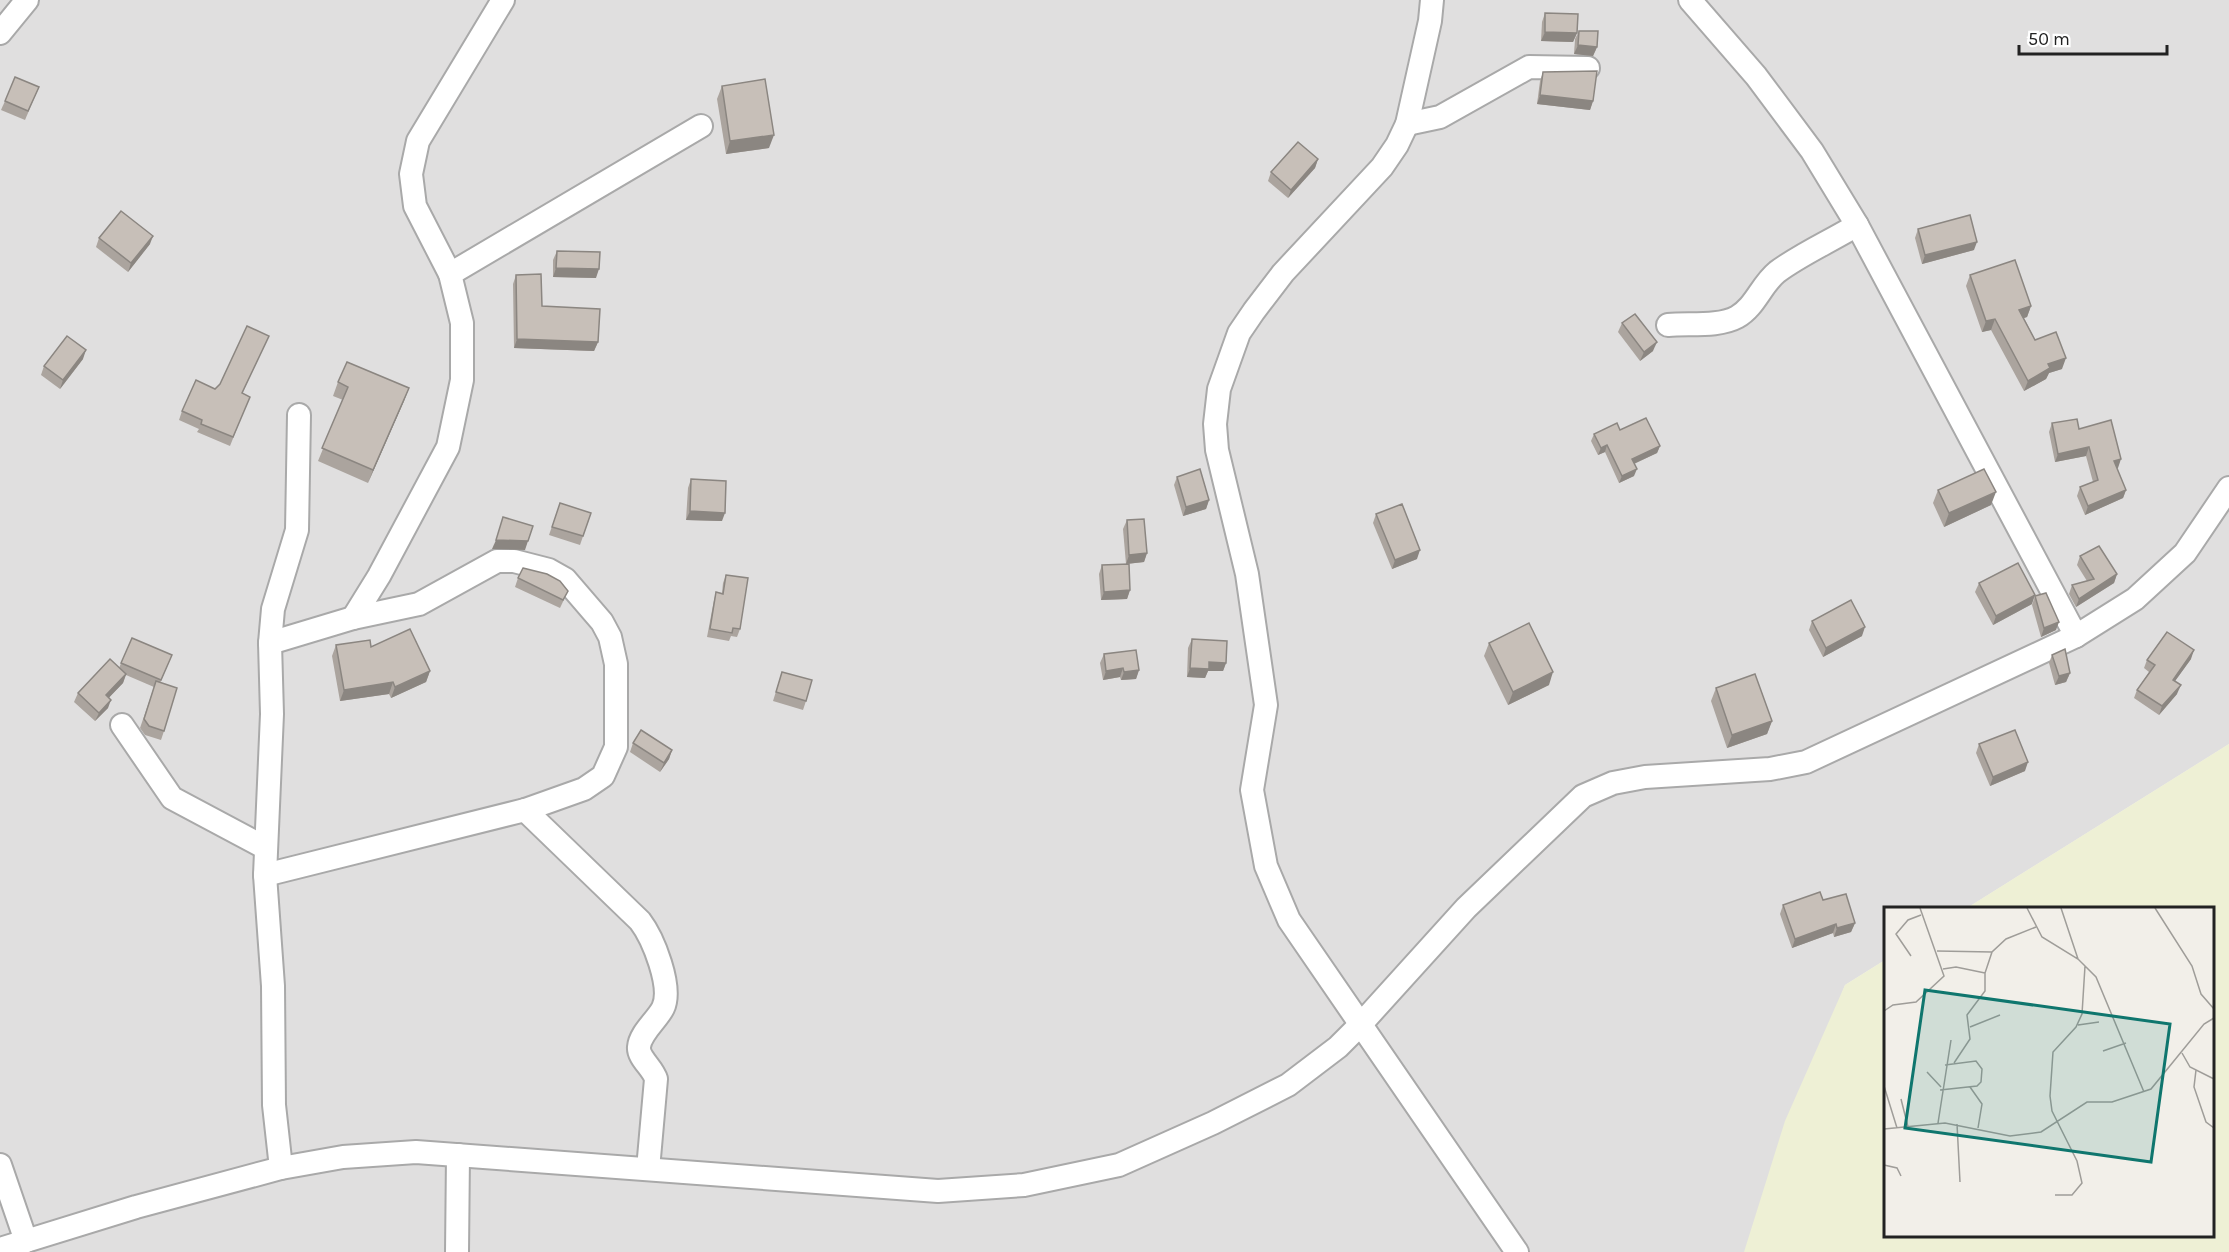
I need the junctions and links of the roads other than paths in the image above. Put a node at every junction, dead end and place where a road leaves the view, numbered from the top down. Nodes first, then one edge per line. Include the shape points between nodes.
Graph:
1 (27, 0) edge
2 (503, 0) edge
3 (1432, 0) edge
4 (1690, 0) edge
5 (0, 33) edge
6 (1588, 68) dead end
7 (1407, 124) junction
8 (701, 126) dead end
9 (1857, 225) junction
10 (450, 274) junction
11 (1668, 324) dead end
12 (299, 415) dead end
13 (2229, 488) edge
14 (353, 618) junction
15 (2076, 636) junction
16 (270, 643) junction
17 (122, 725) dead end
18 (525, 810) junction
19 (266, 848) junction
20 (265, 875) junction
21 (1361, 1024) junction
22 (458, 1155) junction
23 (0, 1165) edge
24 (281, 1168) junction
25 (648, 1169) junction
26 (27, 1241) junction
27 (0, 1249) edge
28 (457, 1252) edge
29 (1517, 1252) edge

1 - 5 street
2 - 10 street via 418,141 411,174 415,206
3 - 7 street
4 - 9 street via 1756,76 1812,151
6 - 7 street via 1529,67 1440,117
7 - 21 street via 1382,167 1283,273 1239,333 1219,389 1215,424 1217,450 1247,574 1264,682 1266,705 1252,790 1266,866 1289,920
8 - 10 street
9 - 11 street via 1777,272 1736,318
9 - 15 street
10 - 14 street via 462,323 462,380 448,447 380,576
12 - 16 street via 297,531 273,609
13 - 15 street via 2185,553 2135,599
14 - 16 street
14 - 18 street via 419,604 497,561 537,567 565,579 610,637 616,664 616,747 603,776 593,783
15 - 21 street via 1806,762 1770,770 1645,777 1613,783 1583,796 1466,908
16 - 19 street via 272,714
17 - 19 street via 171,798
18 - 20 street
18 - 25 street via 640,921 652,941 666,993 663,1007 639,1045 656,1079
19 - 20 street
20 - 24 street via 273,987 274,1105
21 - 25 street via 1288,1085 1119,1166 1024,1185 938,1191
21 - 29 street
22 - 24 street via 416,1152 343,1157
22 - 25 street
22 - 28 street
23 - 26 street
24 - 26 street
26 - 27 street

